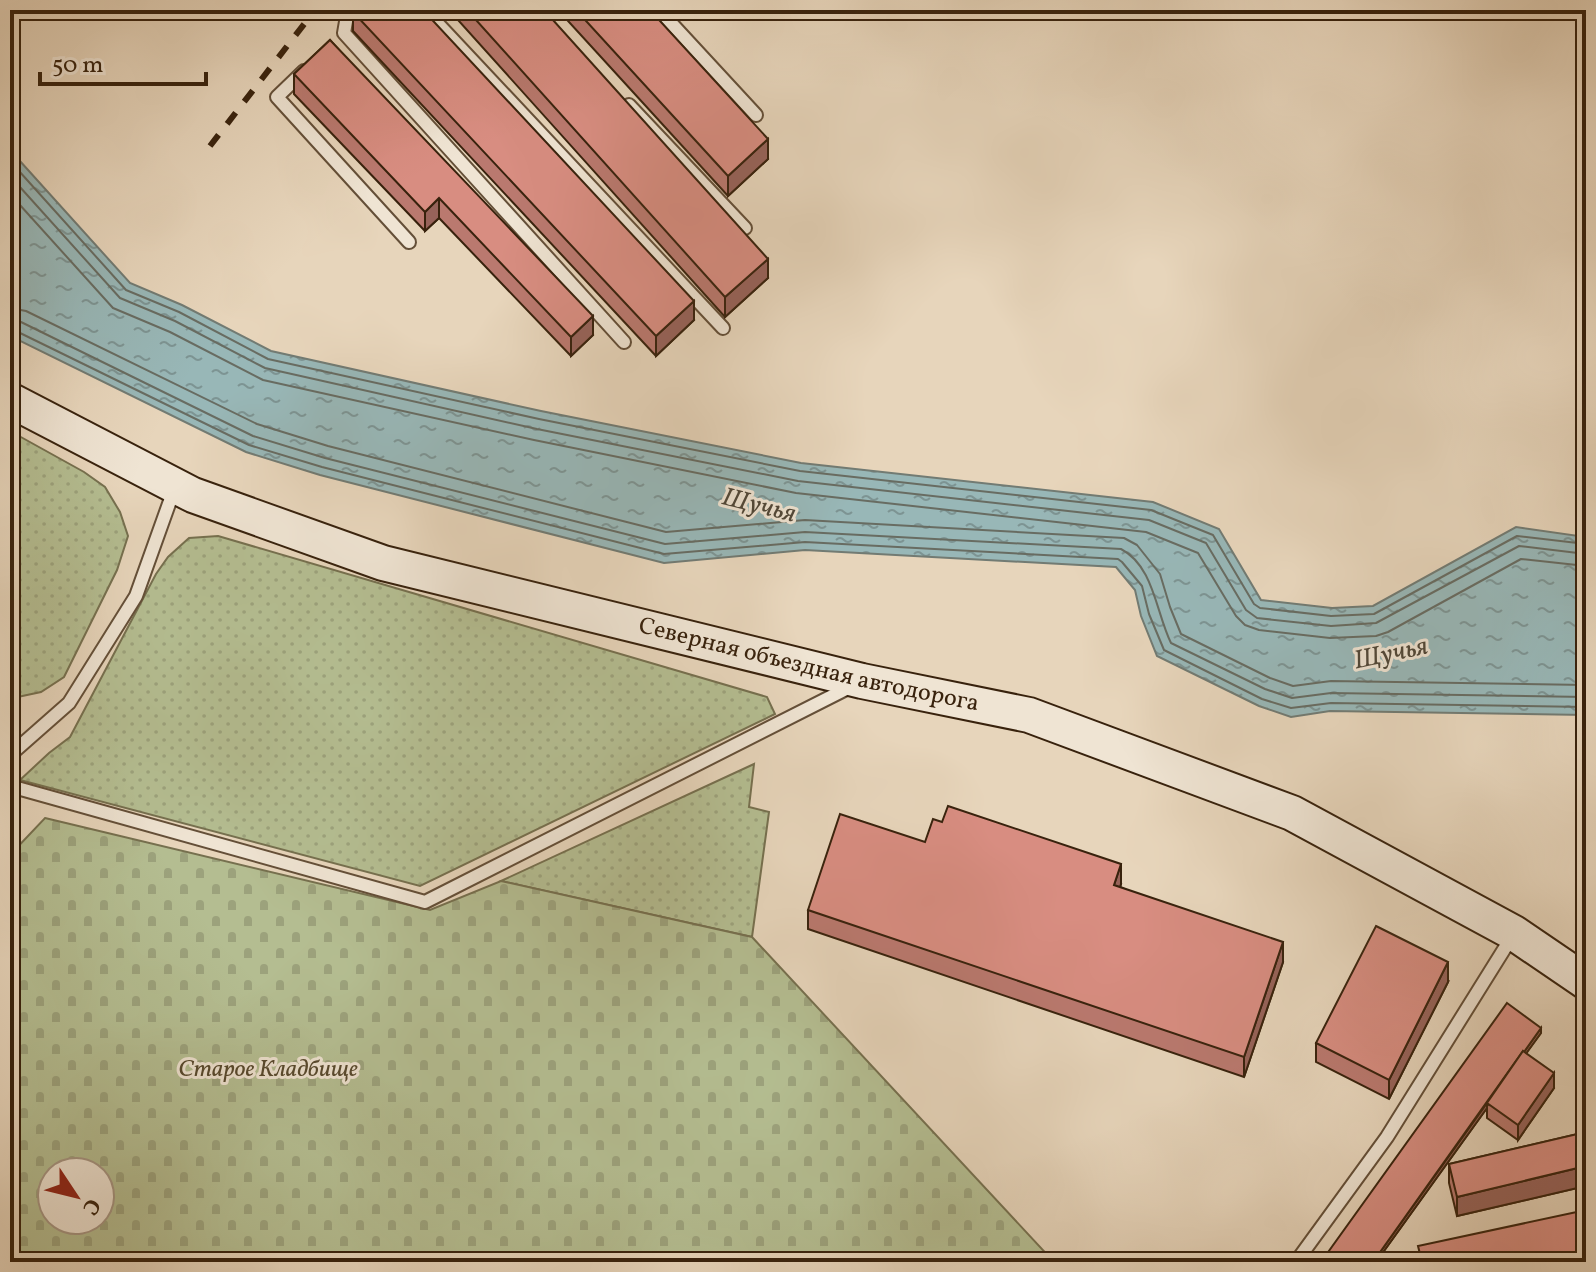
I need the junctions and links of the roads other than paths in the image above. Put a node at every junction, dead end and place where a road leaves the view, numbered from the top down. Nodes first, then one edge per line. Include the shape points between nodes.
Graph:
1 (348, 10) edge
2 (425, 10) edge
3 (659, 10) edge
4 (344, 33) junction
5 (333, 44) edge
6 (311, 65) edge
7 (615, 90) edge
8 (756, 115) dead end
9 (745, 228) edge
10 (409, 242) dead end
11 (723, 328) dead end
12 (624, 342) dead end
13 (10, 400) edge
14 (176, 486) junction
15 (862, 681) junction
16 (13, 749) edge
17 (10, 786) edge
18 (1514, 933) junction
19 (1586, 982) edge
20 (1296, 1262) edge

1 - 4 lane
2 - 11 lane
3 - 8 lane
4 - 5 lane
4 - 12 lane
6 - 10 lane via 277,97
7 - 9 lane
13 - 14 street, Северная объездная автодорога
14 - 15 street, Северная объездная автодорога via 383,563
14 - 16 lane via 136,596 69,703
15 - 17 lane via 425,902
15 - 18 street, Северная объездная автодорога via 1029,715 1292,813
18 - 19 street, Северная объездная автодорога
18 - 20 lane via 1387,1137

